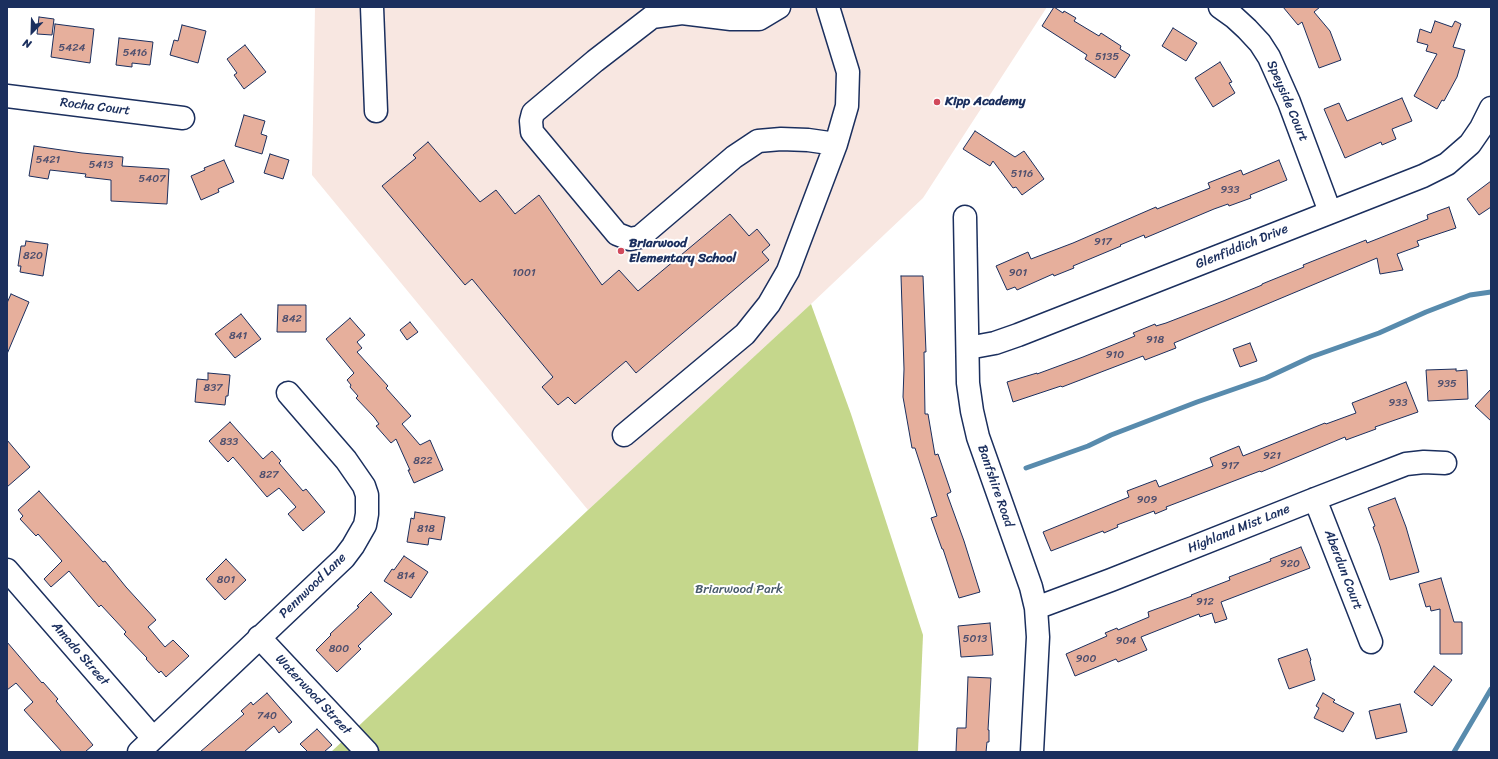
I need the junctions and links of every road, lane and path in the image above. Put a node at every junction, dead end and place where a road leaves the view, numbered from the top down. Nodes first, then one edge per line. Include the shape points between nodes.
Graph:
1 (372, 7) edge
2 (779, 7) edge
3 (828, 7) edge
4 (1220, 7) edge
5 (7, 96) edge
6 (1491, 108) edge
7 (376, 111) dead end
8 (183, 118) dead end
9 (836, 144) junction
10 (1330, 212) junction
11 (965, 217) dead end
12 (968, 348) junction
13 (288, 393) dead end
14 (624, 435) dead end
15 (1445, 463) dead end
16 (1315, 499) junction
17 (7, 570) edge
18 (1036, 608) junction
19 (259, 637) junction
20 (1371, 642) dead end
21 (146, 745) edge
22 (367, 752) edge
23 (1032, 752) edge

1 - 7 street
2 - 9 street via 759,19 731,19 682,13 652,18 533,113 532,132 617,234 630,239 640,237 734,157 758,141 808,140
3 - 9 street via 848,72 847,106
4 - 10 street, Speyside Court via 1247,29 1269,57 1289,102
5 - 8 street, Rocha Court
6 - 10 street, Glenfiddich Drive via 1470,144 1447,164
9 - 14 street via 788,271 769,304 745,334
10 - 12 street, Glenfiddich Drive via 1018,335
11 - 12 street, Banfshire Road
12 - 18 street, Banfshire Road via 968,382 978,437
13 - 19 street, Pennwood Lane via 346,460 364,486 367,495 367,514 360,535 344,558
15 - 16 street, Highland Mist Lane via 1406,464
16 - 18 street, Highland Mist Lane
16 - 20 street, Aberdun Court
17 - 21 street, Amado Street
18 - 23 street, Banfshire Road via 1038,637
19 - 21 street, Pennwood Lane
19 - 22 street, Waterwood Street

